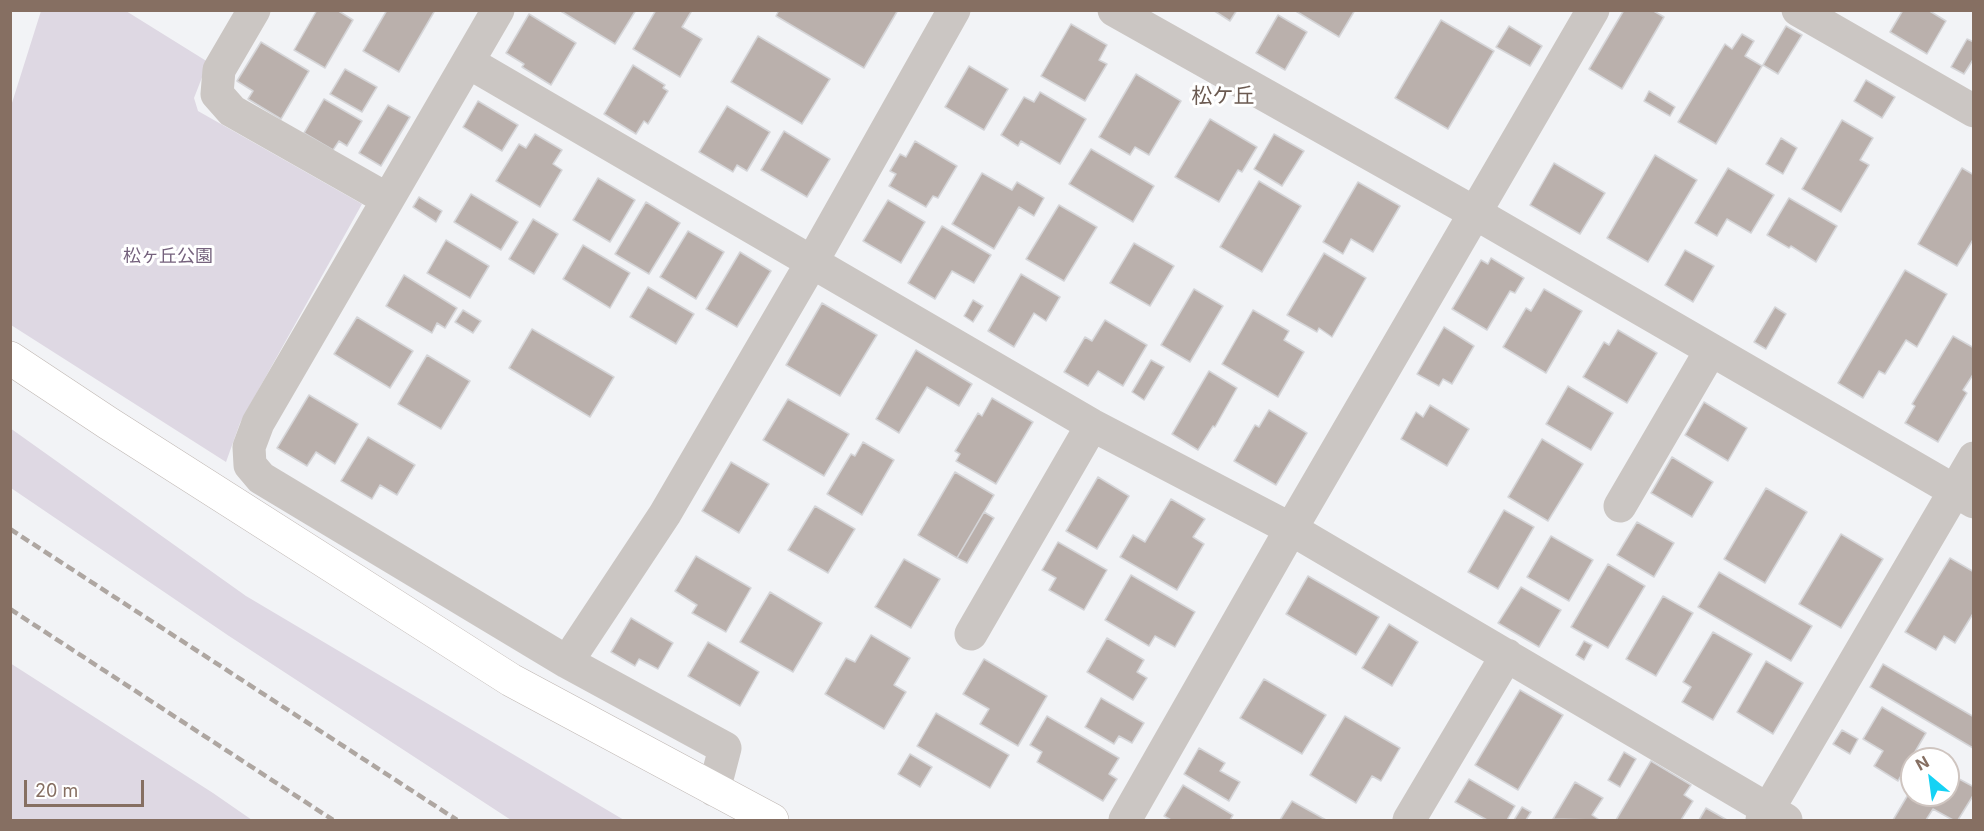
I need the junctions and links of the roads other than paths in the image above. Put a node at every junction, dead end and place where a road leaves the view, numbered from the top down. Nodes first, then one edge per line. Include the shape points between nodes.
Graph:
1 (254, 10) edge
2 (498, 10) edge
3 (954, 10) edge
4 (1114, 10) edge
5 (1593, 10) edge
6 (1798, 10) edge
7 (468, 62) junction
8 (1974, 111) edge
9 (387, 199) junction
10 (1475, 213) junction
11 (812, 262) junction
12 (1711, 350) junction
13 (10, 358) edge
14 (1092, 425) junction
15 (1974, 458) edge
16 (1964, 496) edge
17 (1620, 506) dead end
18 (1291, 529) junction
19 (971, 634) dead end
20 (1507, 655) junction
21 (567, 662) junction
22 (714, 790) junction
23 (1772, 817) edge
24 (772, 820) edge
25 (1125, 820) edge
26 (1409, 820) edge

1 - 9 street via 219,70 217,94 232,111
2 - 7 street
3 - 11 street
4 - 10 street
5 - 10 street
6 - 8 street
7 - 9 street
7 - 11 street
9 - 21 street via 258,423 249,447 250,465 261,478
10 - 12 street
10 - 18 street
11 - 14 street
11 - 21 street via 665,514
12 - 16 street
12 - 17 street
13 - 22 street via 511,680
14 - 18 street
14 - 19 street
15 - 16 street
16 - 23 street
18 - 20 street
18 - 25 street
20 - 23 street
20 - 26 street
21 - 22 street via 725,748
22 - 24 street

